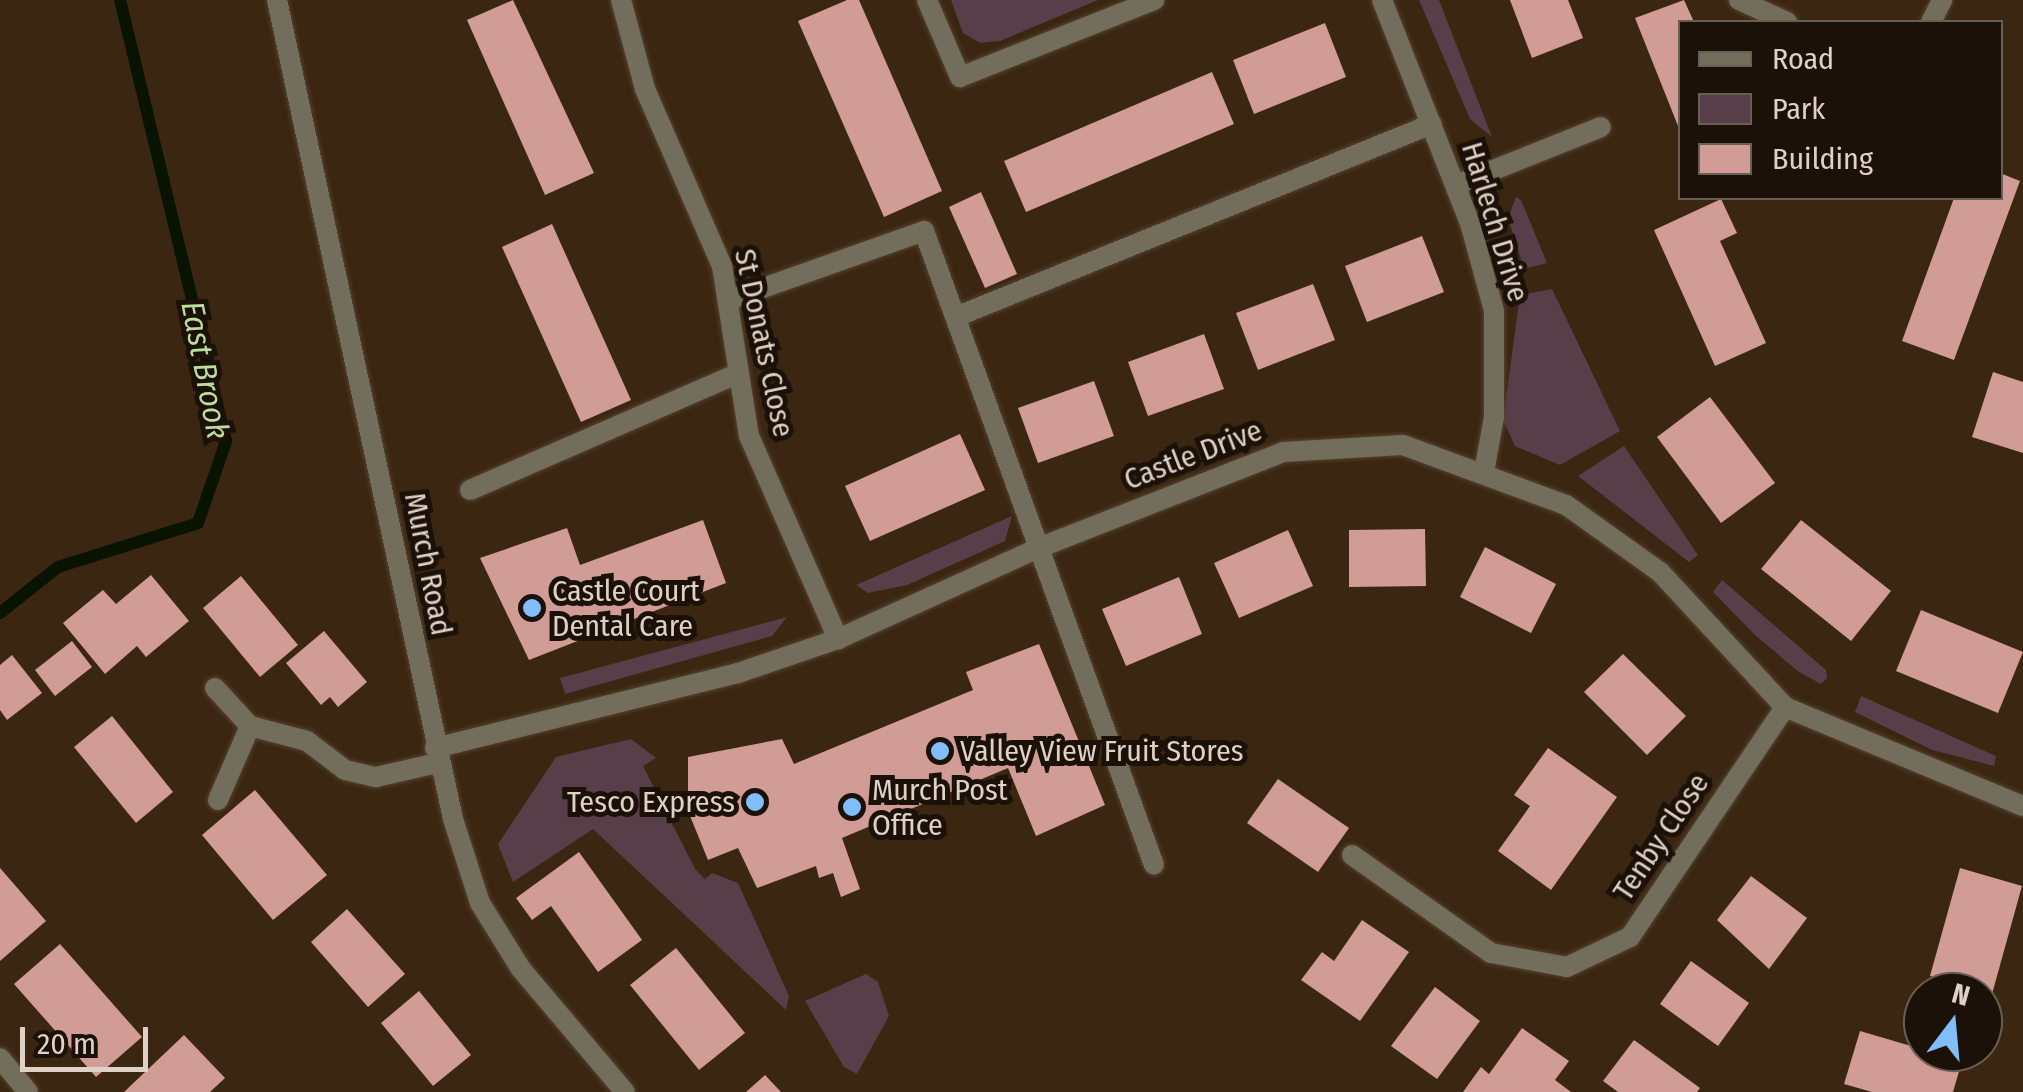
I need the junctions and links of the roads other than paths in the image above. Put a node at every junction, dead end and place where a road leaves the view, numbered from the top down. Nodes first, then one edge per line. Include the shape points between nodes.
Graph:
1 (277, 0) edge
2 (621, 0) edge
3 (928, 0) edge
4 (1154, 0) edge
5 (1382, 0) edge
6 (1739, 0) edge
7 (1783, 20) edge
8 (1432, 124) junction
9 (1601, 127) dead end
10 (1456, 185) junction
11 (728, 300) junction
12 (958, 316) junction
13 (739, 373) junction
14 (1484, 472) junction
15 (470, 490) dead end
16 (1040, 547) junction
17 (838, 639) junction
18 (215, 688) dead end
19 (1785, 707) junction
20 (250, 726) junction
21 (436, 755) junction
22 (218, 800) dead end
23 (2023, 806) edge
24 (1352, 854) dead end
25 (1154, 864) dead end
26 (0, 1058) edge
27 (28, 1092) edge
28 (626, 1092) edge

1 - 21 street, Murch Road
2 - 11 street, St Donats Close via 646,89 722,266
3 - 4 street via 960,78
5 - 8 street, Harlech Drive
6 - 7 street
8 - 10 street, Harlech Drive
8 - 12 street
9 - 10 street
10 - 14 street, Harlech Drive via 1494,311 1494,417
11 - 12 street via 924,230
11 - 13 street, St Donats Close
12 - 16 street
13 - 15 street
13 - 17 street, St Donats Close via 749,436
14 - 16 street, Castle Drive via 1404,446 1283,452
14 - 19 street, Castle Drive via 1566,505 1660,572
16 - 17 street, Castle Drive
16 - 25 street
17 - 21 street, Castle Drive via 738,674
18 - 20 street
19 - 23 street, Castle Drive
19 - 24 street, Tenby Close via 1630,936 1567,967 1491,953
20 - 21 street, Castle Drive via 307,740 345,770 376,777
20 - 22 street
21 - 28 street, Murch Road via 480,903 521,970
26 - 27 street

